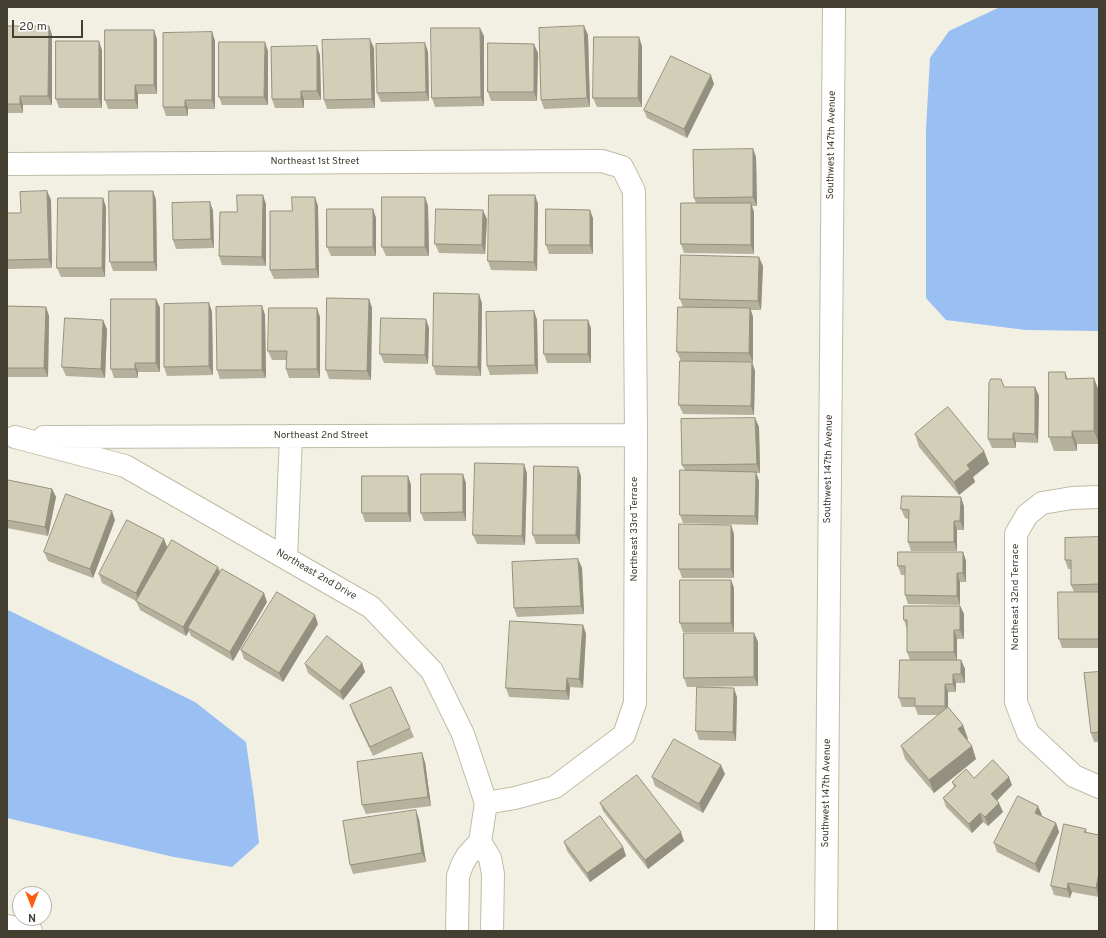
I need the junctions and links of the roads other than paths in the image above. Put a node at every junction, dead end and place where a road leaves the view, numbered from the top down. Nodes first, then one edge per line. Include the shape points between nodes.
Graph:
1 (834, 7) edge
2 (7, 164) edge
3 (622, 167) joint
4 (636, 435) junction
5 (291, 436) junction
6 (11, 437) edge
7 (1099, 497) edge
8 (286, 558) junction
9 (1099, 787) edge
10 (486, 803) junction
11 (480, 842) junction
12 (7, 926) edge
13 (31, 931) edge
14 (457, 931) edge
15 (492, 931) edge
16 (826, 931) edge

1 - 16 street, Southwest 147th Avenue
2 - 3 street, Northeast 1st Street via 602,161
3 - 4 street, Northeast 33rd Terrace via 634,191
4 - 5 street, Northeast 2nd Street
4 - 10 street, Northeast 33rd Terrace via 635,704 624,735 555,787
5 - 6 street, Northeast 2nd Street
5 - 8 street
6 - 8 street, Northeast 2nd Drive via 125,466
7 - 9 street, Northeast 32nd Terrace via 1042,503 1027,515 1016,534 1016,702 1028,733 1074,776
8 - 10 street, Northeast 2nd Drive via 371,607 432,671 463,734
10 - 11 street, Northeast 2nd Drive
11 - 14 street via 467,856 458,876
11 - 15 street via 490,858 493,874
12 - 13 street

